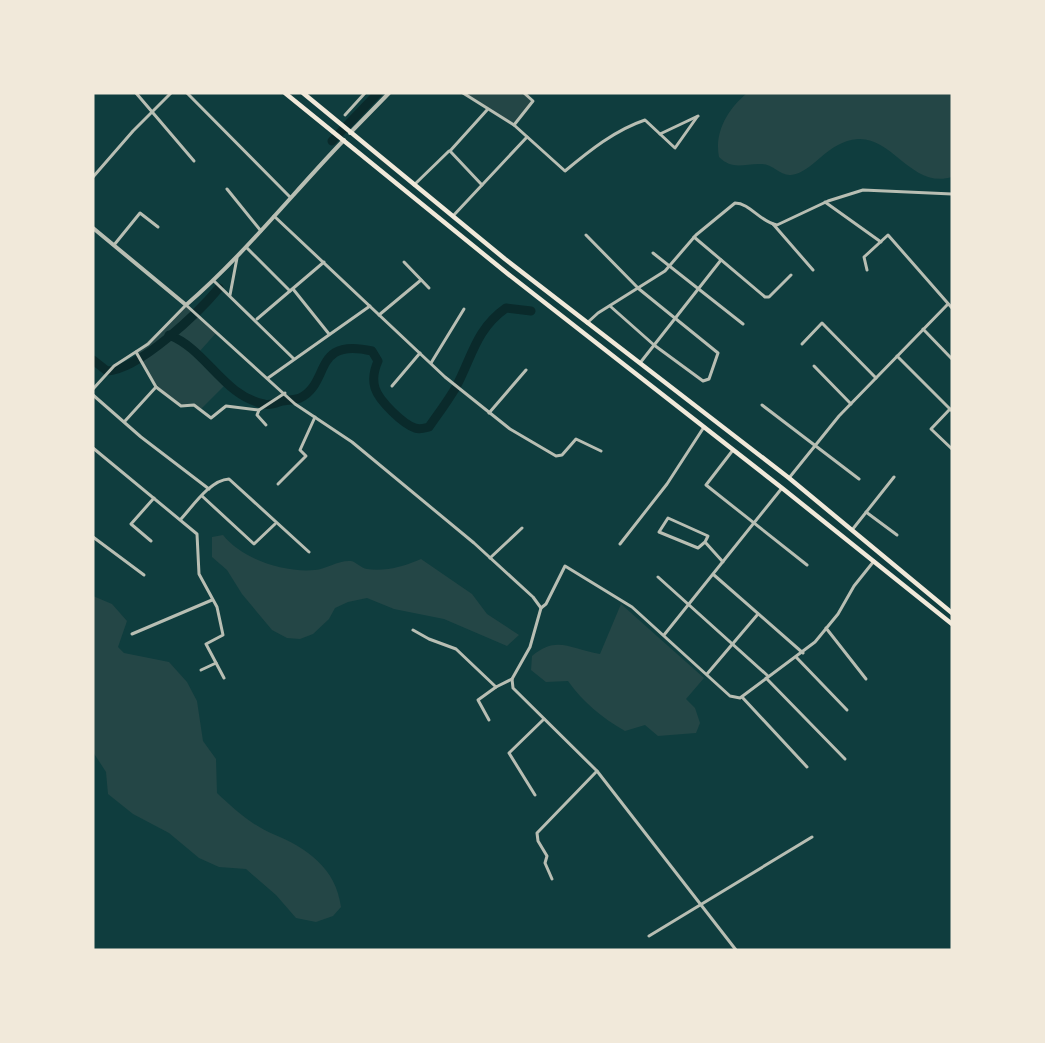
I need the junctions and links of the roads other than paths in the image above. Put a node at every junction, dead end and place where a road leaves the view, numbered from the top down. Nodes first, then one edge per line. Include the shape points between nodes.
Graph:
1 (136, 93) edge
2 (171, 93) edge
3 (187, 93) edge
4 (285, 93) edge
5 (303, 93) edge
6 (365, 93) edge
7 (390, 93) edge
8 (463, 93) edge
9 (524, 93) edge
10 (487, 110) junction
11 (151, 112) junction
12 (345, 115) dead end
13 (513, 125) junction
14 (349, 132) junction
15 (660, 134) junction
16 (526, 137) junction
17 (342, 139) junction
18 (451, 149) junction
19 (194, 161) dead end
20 (93, 177) edge
21 (414, 185) junction
22 (482, 185) junction
23 (227, 189) dead end
24 (952, 194) edge
25 (290, 196) junction
26 (825, 202) junction
27 (274, 216) junction
28 (453, 216) junction
29 (773, 224) junction
30 (93, 228) edge
31 (158, 228) dead end
32 (261, 231) junction
33 (586, 235) dead end
34 (694, 237) junction
35 (881, 242) junction
36 (114, 245) junction
37 (247, 248) junction
38 (653, 253) dead end
39 (237, 258) junction
40 (721, 260) junction
41 (324, 262) junction
42 (404, 262) dead end
43 (669, 268) junction
44 (813, 270) dead end
45 (867, 270) dead end
46 (791, 275) dead end
47 (421, 280) junction
48 (214, 281) junction
49 (429, 288) dead end
50 (639, 289) junction
51 (697, 289) junction
52 (292, 290) junction
53 (228, 295) junction
54 (948, 304) junction
55 (186, 305) junction
56 (370, 306) junction
57 (610, 306) junction
58 (952, 308) edge
59 (464, 309) dead end
60 (379, 315) junction
61 (675, 318) junction
62 (257, 320) junction
63 (587, 323) junction
64 (743, 324) dead end
65 (923, 329) junction
66 (329, 334) junction
67 (802, 344) dead end
68 (654, 345) junction
69 (136, 352) junction
70 (420, 353) junction
71 (897, 356) junction
72 (294, 359) junction
73 (952, 359) edge
74 (431, 363) junction
75 (640, 363) junction
76 (814, 366) dead end
77 (526, 370) dead end
78 (268, 378) junction
79 (876, 378) junction
80 (392, 386) dead end
81 (156, 387) junction
82 (93, 389) edge
83 (93, 394) edge
84 (286, 394) junction
85 (851, 404) junction
86 (762, 405) dead end
87 (261, 409) junction
88 (951, 410) edge
89 (489, 413) junction
90 (315, 417) junction
91 (125, 421) junction
92 (266, 425) dead end
93 (704, 427) junction
94 (815, 444) junction
95 (93, 448) edge
96 (952, 449) edge
97 (733, 450) junction
98 (601, 451) dead end
99 (894, 477) dead end
100 (789, 478) junction
101 (859, 479) dead end
102 (278, 484) dead end
103 (782, 488) junction
104 (209, 489) junction
105 (202, 496) junction
106 (153, 498) junction
107 (866, 512) junction
108 (180, 519) junction
109 (754, 523) junction
110 (275, 524) junction
111 (522, 528) dead end
112 (852, 530) junction
113 (897, 535) dead end
114 (93, 537) edge
115 (151, 541) dead end
116 (705, 542) junction
117 (620, 544) dead end
118 (309, 552) dead end
119 (490, 558) junction
120 (874, 561) junction
121 (723, 562) junction
122 (807, 565) dead end
123 (713, 574) junction
124 (144, 575) dead end
125 (658, 577) dead end
126 (212, 600) junction
127 (688, 605) junction
128 (541, 608) junction
129 (952, 613) edge
130 (758, 614) junction
131 (952, 624) edge
132 (826, 628) junction
133 (413, 630) dead end
134 (132, 634) dead end
135 (664, 635) junction
136 (732, 644) junction
137 (803, 653) junction
138 (796, 657) junction
139 (216, 663) junction
140 (201, 670) dead end
141 (707, 674) junction
142 (767, 677) junction
143 (224, 678) dead end
144 (512, 679) junction
145 (867, 679) dead end
146 (496, 687) junction
147 (742, 698) junction
148 (848, 710) dead end
149 (544, 719) junction
150 (489, 720) dead end
151 (845, 759) dead end
152 (807, 767) dead end
153 (597, 771) junction
154 (535, 795) dead end
155 (812, 837) dead end
156 (552, 879) dead end
157 (701, 904) junction
158 (649, 936) dead end
159 (736, 950) edge

1 - 11 street
2 - 11 street
3 - 25 street
4 - 17 main road
5 - 14 main road
6 - 12 street
7 - 14 street
8 - 10 street
9 - 13 street via 533,101
10 - 13 street
10 - 18 street
11 - 19 street
11 - 20 street
13 - 16 street
14 - 17 main road
14 - 21 main road
15 - 15 street via 675,148 698,116 679,125
15 - 16 street via 645,120 633,124 585,153 565,171
16 - 22 street
17 - 25 street
17 - 93 main road
18 - 21 street
18 - 22 street via 450,153
21 - 28 main road
22 - 28 street
23 - 32 street
24 - 26 street via 874,189
25 - 27 street
26 - 29 street via 787,222
26 - 35 street
27 - 32 street
27 - 41 street
28 - 63 main road
29 - 34 street via 735,203
29 - 44 street
30 - 36 street
31 - 36 street via 140,213
32 - 37 street
33 - 50 street
34 - 40 street
34 - 43 street
35 - 45 street via 864,257
35 - 54 street via 888,236
36 - 55 street
37 - 39 street
37 - 52 street
38 - 43 street
39 - 48 street
39 - 53 street
40 - 46 street via 767,298
40 - 51 street
41 - 52 street
41 - 56 street
42 - 47 street
43 - 50 street
43 - 51 street
47 - 49 street
47 - 60 street
48 - 53 street
48 - 55 street
50 - 57 street
50 - 61 street
51 - 61 street
51 - 64 street
52 - 62 street
52 - 66 street
53 - 62 street
54 - 58 street
54 - 65 street
55 - 69 street
55 - 78 street
56 - 60 street
56 - 66 street
57 - 63 street
57 - 68 street
59 - 74 street
60 - 70 street
61 - 68 street
61 - 68 street via 718,353 709,379 703,381
62 - 72 street
63 - 75 main road
65 - 71 street
65 - 73 street
66 - 72 street
67 - 79 street via 822,322
68 - 75 street
69 - 81 street
69 - 82 street via 114,366
70 - 74 street
70 - 80 street
71 - 79 street
71 - 88 street
72 - 78 street
74 - 89 street
75 - 100 main road
76 - 85 street
77 - 89 street
78 - 84 street
79 - 85 street
81 - 87 street via 181,406 194,405 211,418 225,406
81 - 91 street
83 - 91 street
84 - 87 street
84 - 90 street
85 - 94 street
86 - 94 street
87 - 92 street via 257,415
88 - 96 street via 931,429
89 - 98 street via 551,454 562,455 576,439
90 - 102 street via 300,450 306,456
90 - 119 street via 359,448
91 - 104 street
93 - 97 main road
93 - 117 street via 667,484
94 - 100 street
94 - 101 street
95 - 106 street
97 - 103 main road
97 - 109 street via 706,485
99 - 107 street
100 - 112 main road
103 - 109 street
103 - 120 main road
104 - 105 street
104 - 110 street via 229,479
105 - 108 street
105 - 110 street via 254,544
106 - 108 street
106 - 115 street via 131,524
107 - 112 street
107 - 113 street
108 - 126 street via 196,534 197,564
109 - 121 street
109 - 122 street
110 - 118 street
111 - 119 street
112 - 129 main road
114 - 124 street
116 - 116 street via 708,536 668,518 659,532 698,549
116 - 121 street
119 - 128 street
120 - 131 main road
120 - 132 street
121 - 123 street
123 - 127 street
123 - 130 street
125 - 127 street
126 - 134 street
126 - 139 street via 223,635 206,644
127 - 135 street
127 - 136 street
128 - 135 street via 565,566 624,601
128 - 144 street via 530,647
130 - 136 street
130 - 137 street
132 - 137 street
132 - 145 street
133 - 146 street via 456,649
135 - 141 street
136 - 141 street
136 - 142 street
137 - 138 street
138 - 142 street
138 - 148 street
139 - 140 street
139 - 143 street
141 - 147 street via 730,696
142 - 147 street
142 - 151 street
144 - 146 street
144 - 149 street via 513,688
146 - 150 street via 478,700
147 - 152 street
149 - 153 street
149 - 154 street via 509,753
153 - 156 street via 537,833
153 - 157 street
155 - 157 street
157 - 158 street
157 - 159 street

